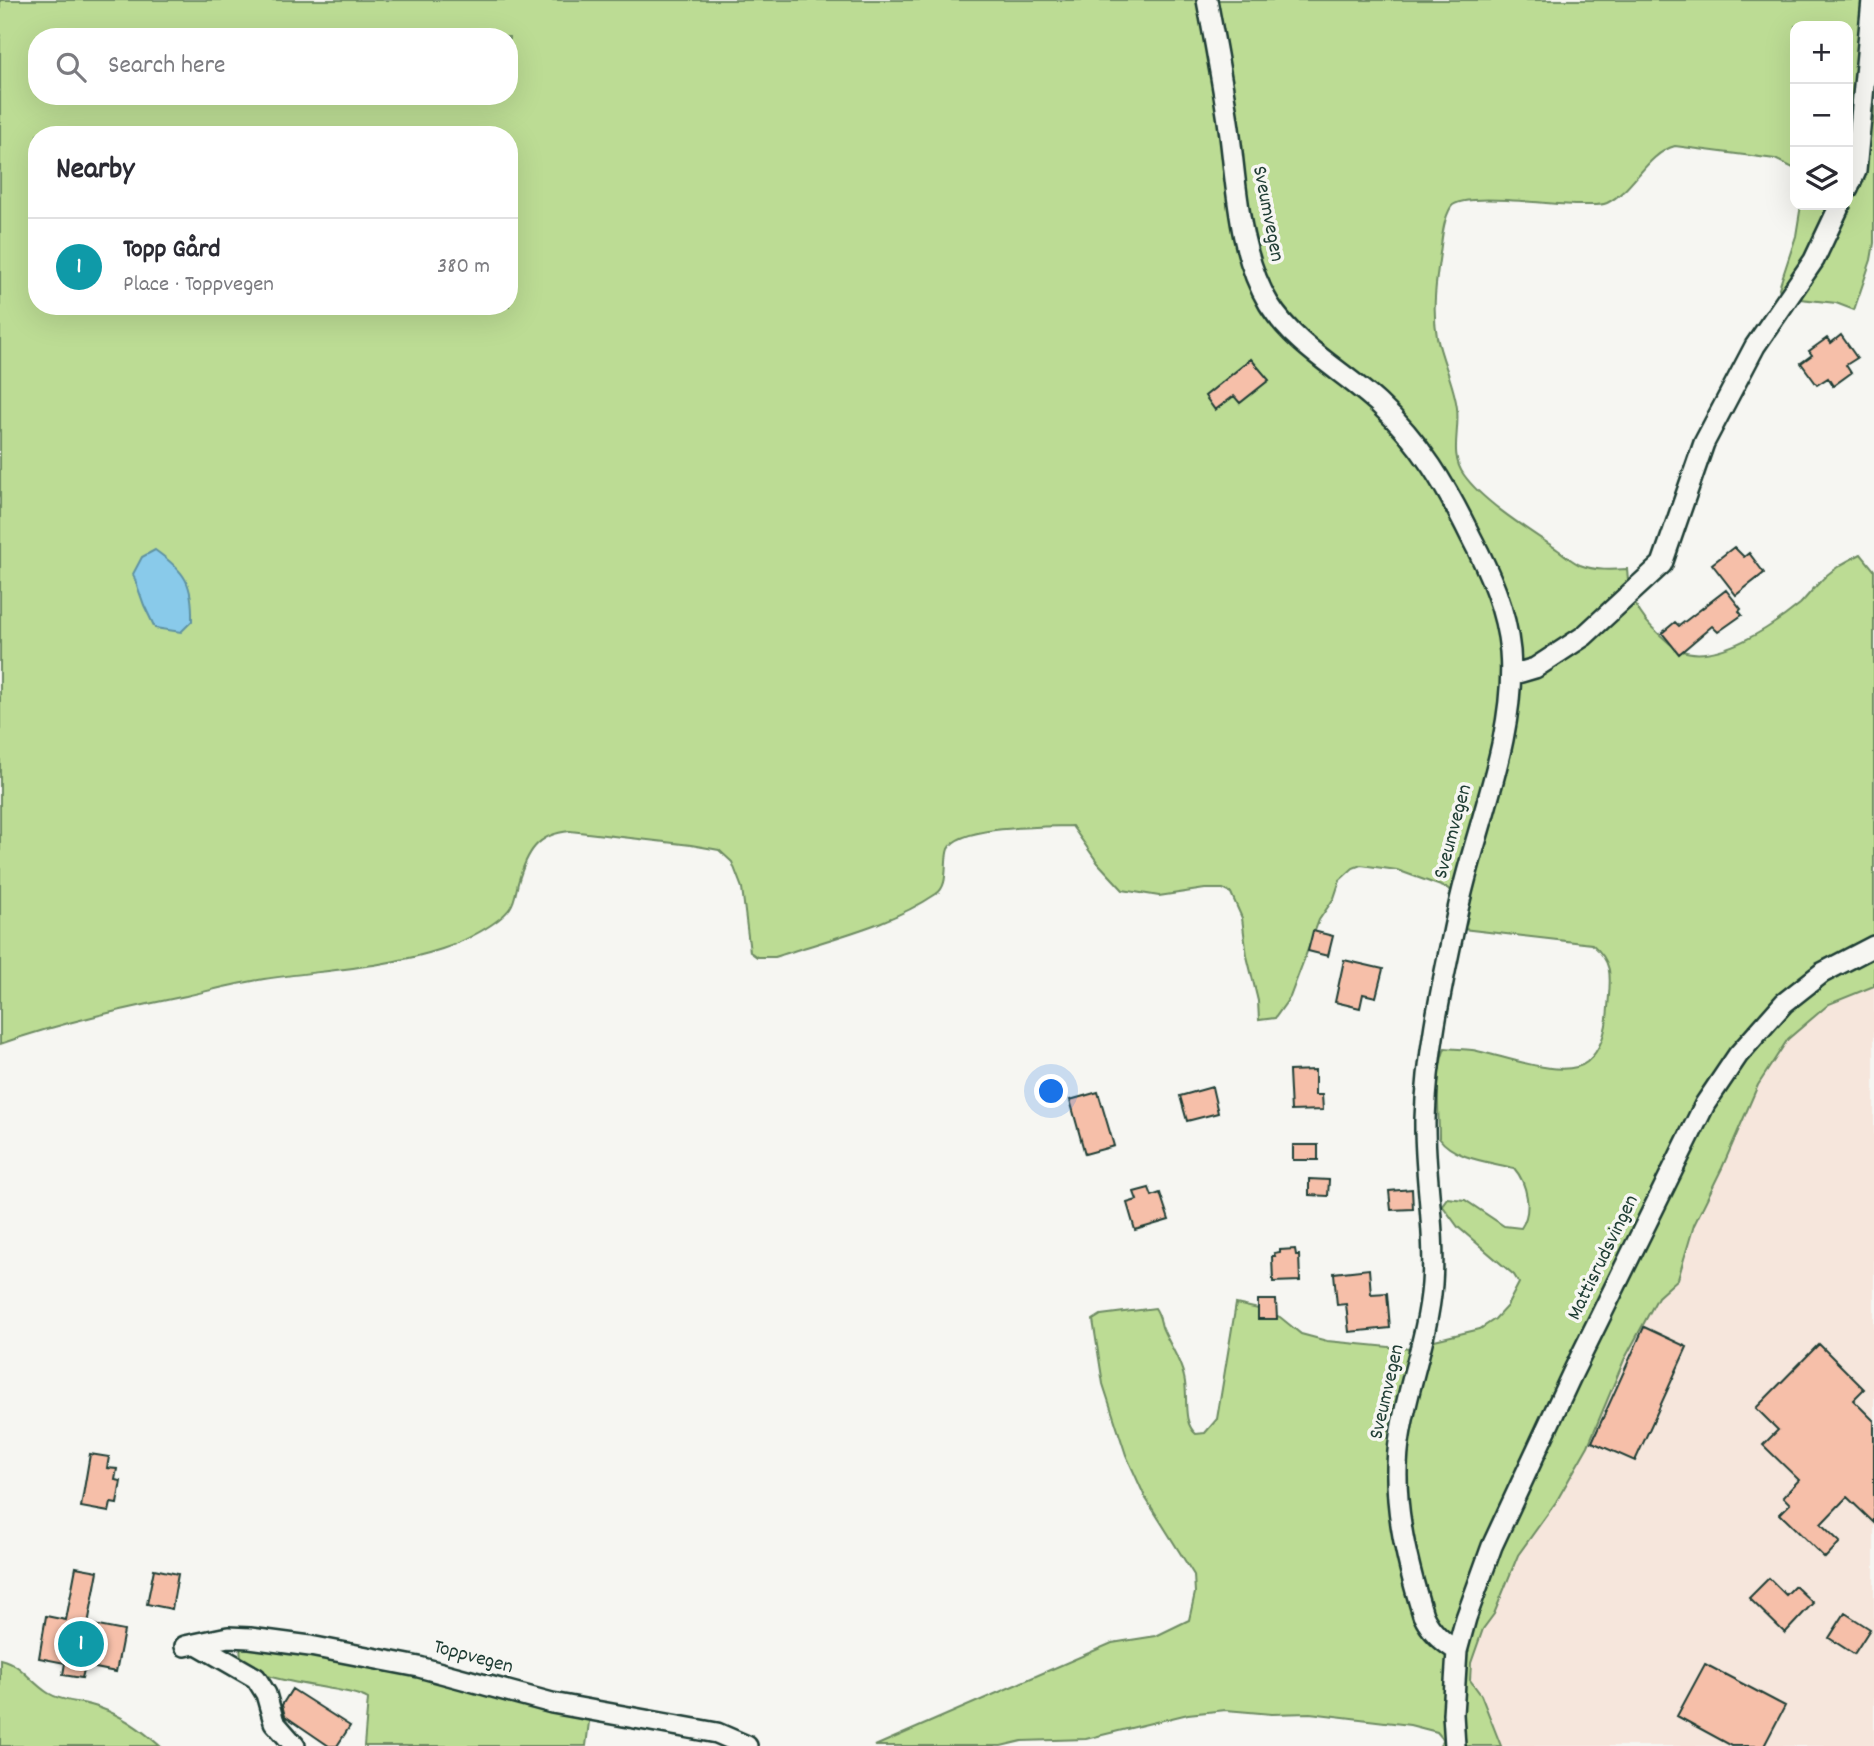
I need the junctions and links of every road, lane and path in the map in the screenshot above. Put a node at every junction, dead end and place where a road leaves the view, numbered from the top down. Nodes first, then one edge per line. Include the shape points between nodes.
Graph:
1 (1208, 0) edge
2 (1872, 0) edge
3 (1853, 178) edge
4 (1838, 210) edge
5 (1511, 676) junction
6 (1874, 946) edge
7 (1457, 1651) junction
8 (295, 1746) edge
9 (747, 1746) edge
10 (1455, 1746) edge

1 - 5 street, Sveumvegen via 1241,220 1262,290 1285,326 1392,417 1442,479 1502,607
2 - 3 street
4 - 5 street via 1814,260 1755,346 1704,443 1662,564 1584,636 1535,668
5 - 7 street, Sveumvegen via 1504,727 1460,897 1433,1042 1425,1135 1432,1289 1397,1461 1400,1512 1423,1615 1442,1642
6 - 7 street, Mattisrudsvingen via 1822,973 1784,1003 1738,1055 1706,1104 1492,1546
7 - 10 street via 1452,1714
8 - 9 street, Toppvegen via 274,1721 256,1678 191,1645 228,1637 250,1638 351,1654 552,1703 717,1732

